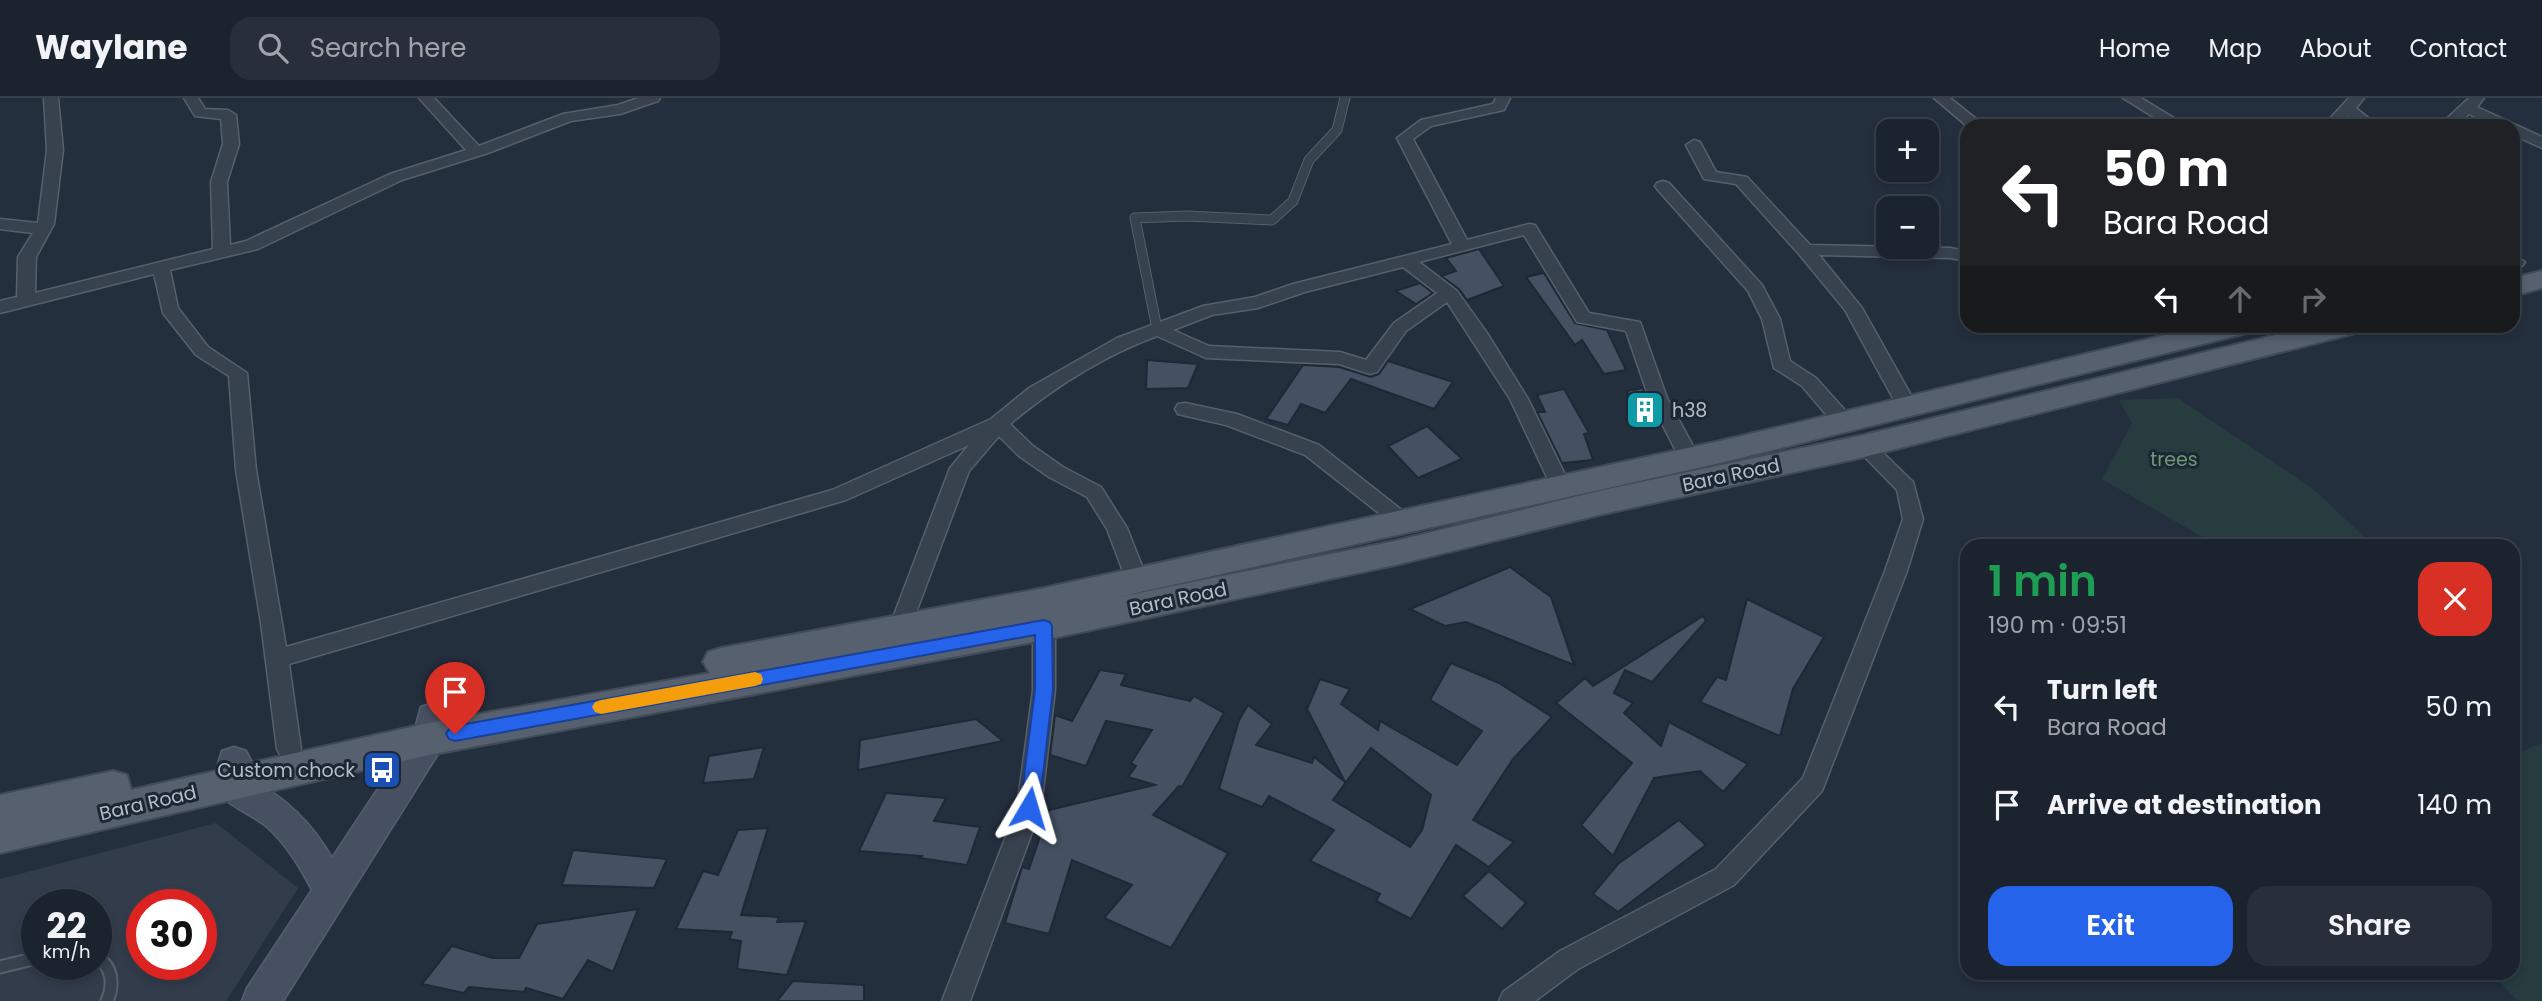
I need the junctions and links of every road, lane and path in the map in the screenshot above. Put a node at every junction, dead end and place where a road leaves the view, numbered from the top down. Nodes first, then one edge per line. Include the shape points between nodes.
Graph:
1 (51, 98) edge
2 (191, 98) edge
3 (426, 98) edge
4 (653, 98) edge
5 (1345, 98) edge
6 (1503, 98) edge
7 (1941, 98) edge
8 (2130, 98) edge
9 (2352, 103) edge
10 (2473, 103) edge
11 (1968, 119) edge
12 (2167, 119) edge
13 (2337, 119) edge
14 (2365, 119) edge
15 (2455, 119) edge
16 (2496, 119) edge
17 (2520, 133) edge
18 (2542, 143) edge
19 (1694, 145) dead end
20 (476, 152) junction
21 (1663, 186) dead end
22 (0, 224) edge
23 (43, 229) junction
24 (1461, 245) junction
25 (1805, 250) junction
26 (222, 253) junction
27 (1960, 255) edge
28 (1406, 261) junction
29 (160, 267) junction
30 (1448, 293) junction
31 (26, 300) junction
32 (0, 307) edge
33 (1157, 329) junction
34 (2209, 333) edge
35 (2316, 333) edge
36 (1906, 405) junction
37 (1185, 409) dead end
38 (998, 424) junction
39 (1854, 433) junction
40 (1689, 459) junction
41 (1561, 486) junction
42 (1401, 520) junction
43 (1231, 573) junction
44 (1142, 592) junction
45 (1044, 626) junction
46 (900, 628) junction
47 (277, 659) junction
48 (431, 728) junction
49 (289, 749) junction
50 (231, 772) junction
51 (0, 812) edge
52 (0, 836) edge
53 (330, 890) junction
54 (21, 962) edge
55 (0, 967) edge
56 (111, 980) edge
57 (107, 1001) edge
58 (261, 1001) edge
59 (956, 1001) edge
60 (1513, 1001) edge

1 - 23 street via 55,150
2 - 26 street via 200,113 228,114 231,144 219,182
3 - 20 street
4 - 20 street via 568,117
5 - 33 lane via 1336,130 1309,160 1293,201 1272,219 1135,218
6 - 24 street via 1499,107 1426,123 1405,138
7 - 11 street
8 - 12 street
9 - 13 street
9 - 14 street
10 - 15 street
10 - 16 street
17 - 18 street
19 - 25 street via 1710,176 1741,180
20 - 26 street via 396,177 252,245
21 - 39 street via 1756,289 1771,319 1782,364 1809,382
22 - 23 street
23 - 31 street via 27,257
24 - 28 street
24 - 40 street via 1529,229 1583,317 1634,326 1658,398
25 - 27 street
25 - 36 street via 1853,309
26 - 29 street
28 - 30 street
28 - 33 street via 1258,302 1209,310
29 - 31 street
29 - 47 street via 169,309 202,351 238,373 246,470
30 - 33 street via 1400,327 1370,368 1340,358 1206,352
30 - 41 street via 1519,399
31 - 32 street
33 - 38 street via 1123,342 1037,392
34 - 36 main road
35 - 39 main road, Bara Road
36 - 39 main road
37 - 42 street via 1230,419 1312,450
38 - 44 street via 1026,451 1094,492 1118,528
38 - 46 street via 960,468
38 - 47 street via 839,495
39 - 40 main road
39 - 43 main road, Bara Road via 1604,502 1395,553
39 - 60 street via 1906,486 1913,519 1813,784 1726,877 1569,960
40 - 41 main road
41 - 42 main road
42 - 43 main road
43 - 44 main road, Bara Road
44 - 45 main road, Bara Road
44 - 46 main road
45 - 48 main road, Bara Road
45 - 59 street via 1044,690 1029,808
46 - 48 main road
47 - 49 street
48 - 49 main road
48 - 50 main road, Bara Road
48 - 53 main road
49 - 50 main road
50 - 51 main road
50 - 52 main road, Bara Road
50 - 53 main road via 293,828
53 - 58 main road
54 - 55 lane
56 - 57 lane

